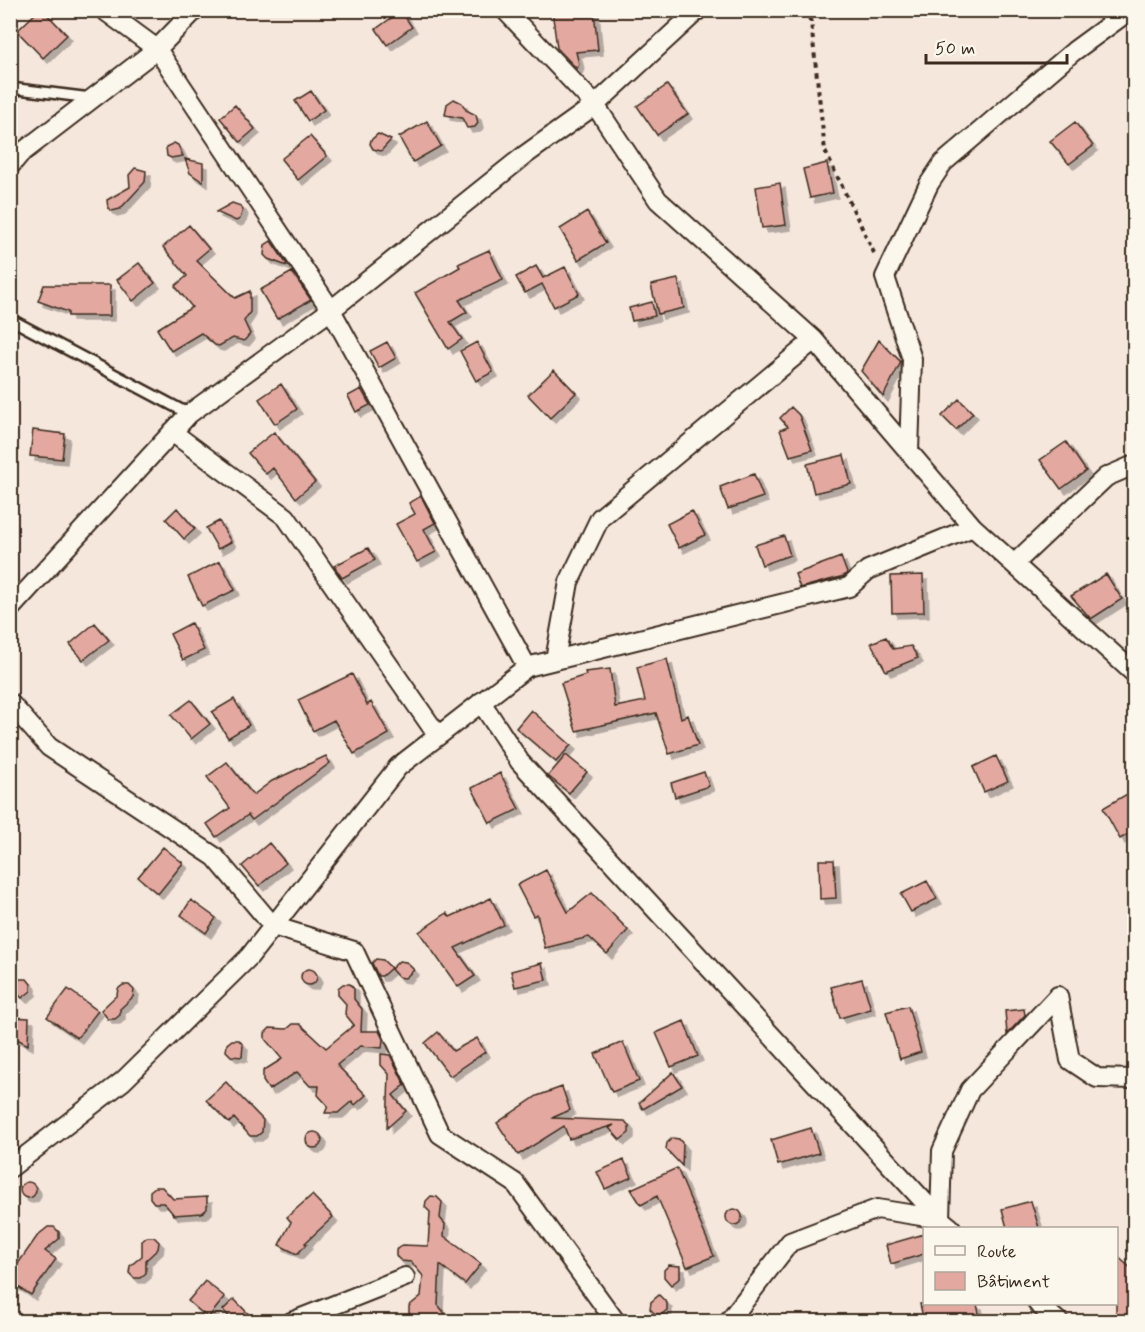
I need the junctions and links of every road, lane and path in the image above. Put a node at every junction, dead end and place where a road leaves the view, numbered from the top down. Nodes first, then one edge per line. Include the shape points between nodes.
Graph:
1 (104, 10) edge
2 (195, 10) edge
3 (505, 10) edge
4 (698, 10) edge
5 (805, 10) edge
6 (1130, 10) edge
7 (157, 49) junction
8 (10, 88) edge
9 (93, 98) junction
10 (596, 105) junction
11 (10, 166) edge
12 (885, 277) junction
13 (331, 310) junction
14 (10, 319) edge
15 (814, 340) junction
16 (189, 414) junction
17 (172, 432) junction
18 (909, 452) junction
19 (1134, 465) edge
20 (973, 527) junction
21 (1014, 564) junction
22 (10, 609) edge
23 (555, 660) junction
24 (527, 667) junction
25 (1134, 674) edge
26 (481, 702) junction
27 (10, 704) edge
28 (438, 736) junction
29 (273, 926) junction
30 (1134, 1078) edge
31 (10, 1168) edge
32 (946, 1224) edge
33 (405, 1277) dead end
34 (1039, 1305) edge
35 (291, 1322) edge
36 (616, 1322) edge
37 (728, 1322) edge
38 (1059, 1322) edge

1 - 7 street
2 - 7 street
3 - 10 street
4 - 10 street
5 - 12 path via 811,22 825,151
6 - 12 street via 1074,51 943,163 928,184
7 - 9 street
7 - 13 street
8 - 9 lane
9 - 11 street
10 - 13 street via 525,155
10 - 15 street via 658,200
12 - 18 street via 912,359
13 - 16 street
13 - 24 street
14 - 16 lane
15 - 18 street
15 - 23 street via 600,518 569,582
16 - 17 street
17 - 22 street
17 - 28 street via 286,517
18 - 20 street
19 - 21 street via 1106,477
20 - 21 street
20 - 23 street via 868,570 849,587
21 - 25 street
23 - 24 street
24 - 26 street
26 - 28 street
26 - 32 street via 520,762
27 - 29 street via 48,747 215,857
28 - 29 street via 398,767
29 - 31 street via 249,957 123,1082
29 - 36 street via 354,951 440,1134 515,1183
30 - 32 street via 1097,1078 1070,1060 1058,996 970,1090 942,1152
32 - 37 street via 877,1209 790,1242
33 - 35 street
34 - 38 street

